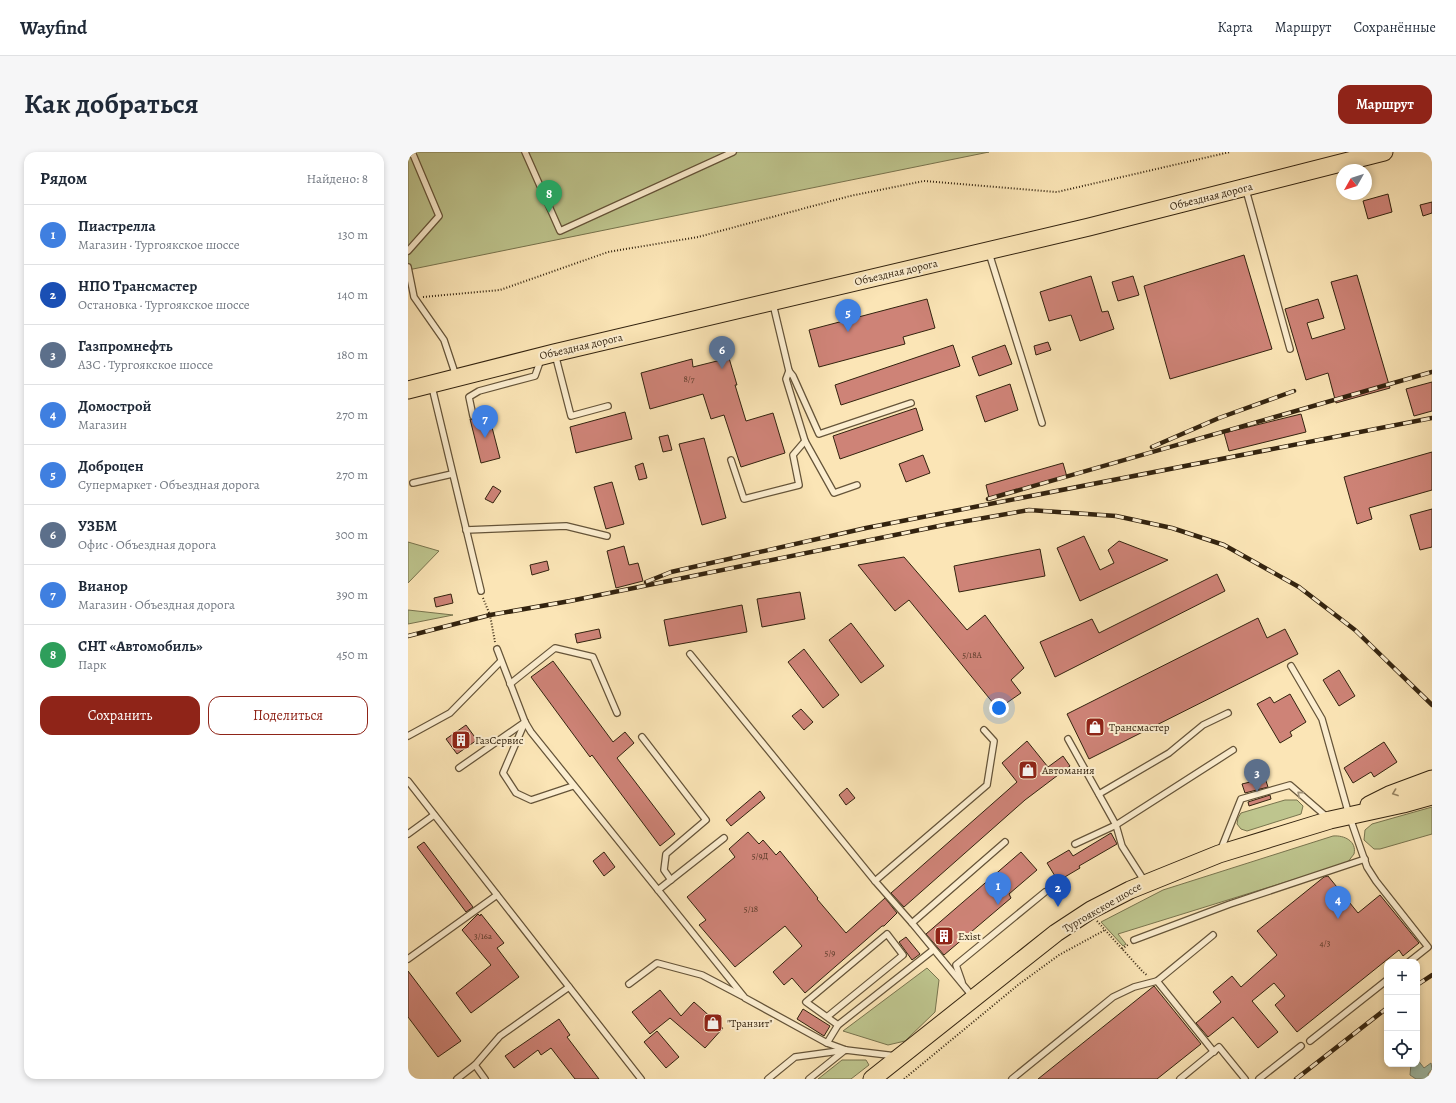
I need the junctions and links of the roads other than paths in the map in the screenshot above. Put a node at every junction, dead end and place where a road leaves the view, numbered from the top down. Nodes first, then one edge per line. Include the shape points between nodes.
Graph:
1 (412, 152) edge
2 (525, 152) edge
3 (733, 152) edge
4 (1384, 152) edge
5 (1246, 187) junction
6 (408, 251) edge
7 (988, 251) junction
8 (408, 267) edge
9 (772, 302) junction
10 (1290, 349) dead end
11 (548, 354) junction
12 (789, 371) junction
13 (456, 378) junction
14 (431, 384) junction
15 (408, 390) edge
16 (911, 403) dead end
17 (608, 406) dead end
18 (473, 416) dead end
19 (1042, 423) dead end
20 (805, 441) junction
21 (731, 460) dead end
22 (452, 474) junction
23 (412, 483) dead end
24 (857, 485) dead end
25 (466, 530) junction
26 (607, 536) dead end
27 (480, 591) road end
28 (497, 649) road end
29 (690, 654) dead end
30 (501, 661) junction
31 (1292, 666) dead end
32 (510, 684) junction
33 (617, 713) dead end
34 (1228, 713) dead end
35 (525, 722) junction
36 (984, 730) dead end
37 (408, 736) edge
38 (642, 737) dead end
39 (1068, 739) dead end
40 (1233, 750) dead end
41 (459, 768) dead end
42 (1432, 780) edge
43 (408, 781) edge
44 (573, 786) junction
45 (1099, 794) junction
46 (1432, 796) edge
47 (434, 814) junction
48 (1349, 815) junction
49 (1330, 820) junction
50 (1116, 825) junction
51 (408, 834) edge
52 (724, 838) dead end
53 (1005, 842) dead end
54 (1075, 844) dead end
55 (1219, 854) junction
56 (1364, 859) junction
57 (671, 880) junction
58 (874, 881) junction
59 (1145, 882) junction
60 (658, 890) junction
61 (1045, 892) dead end
62 (497, 895) junction
63 (912, 923) junction
64 (1213, 935) dead end
65 (1134, 940) dead end
66 (933, 950) junction
67 (408, 959) edge
68 (1413, 959) edge
69 (1157, 981) junction
70 (1384, 982) edge
71 (629, 984) dead end
72 (569, 987) junction
73 (968, 992) junction
74 (745, 998) junction
75 (827, 1017) junction
76 (838, 1025) junction
77 (1310, 1041) dead end
78 (827, 1043) junction
79 (1301, 1046) dead end
80 (846, 1050) junction
81 (1214, 1052) junction
82 (901, 1056) junction
83 (475, 1065) junction
84 (457, 1079) edge
85 (485, 1079) edge
86 (640, 1079) edge
87 (768, 1079) edge
88 (809, 1079) edge
89 (872, 1079) edge
90 (1012, 1079) edge
91 (1180, 1079) edge
92 (1245, 1079) edge
93 (1259, 1079) edge

1 - 6 lane via 439,216
2 - 3 lane via 560,231
4 - 5 main road, Объездная дорога
5 - 7 main road, Объездная дорога
5 - 10 lane
7 - 9 main road, Объездная дорога
7 - 19 lane
8 - 13 lane via 414,298 444,340
9 - 11 main road, Объездная дорога
9 - 12 lane
11 - 13 main road, Объездная дорога
11 - 17 lane via 571,416
11 - 18 lane via 535,376 469,397
12 - 16 lane via 819,434
12 - 20 lane via 786,379
13 - 14 main road, Объездная дорога
14 - 15 main road, Объездная дорога
14 - 22 lane
20 - 21 lane via 793,455 799,485 744,499
20 - 24 lane via 834,493
22 - 23 lane
22 - 25 lane
25 - 26 lane via 566,526
25 - 27 lane
28 - 30 lane
29 - 58 lane
30 - 32 lane
30 - 37 lane via 450,713
31 - 48 lane via 1322,719
32 - 33 lane via 555,648 593,657
32 - 35 lane
34 - 45 lane via 1203,726 1169,753
35 - 41 lane
35 - 44 lane
35 - 44 lane via 503,773 516,793 530,800
36 - 58 lane via 994,742 987,785
38 - 57 lane via 706,820 666,854 664,870
39 - 45 lane
40 - 50 lane
42 -> 48 main road, Тургоякское шоссе via 1389,795
43 - 47 lane
44 - 60 lane
45 - 50 lane
46 - 48 main road, Тургоякское шоссе
47 - 51 lane
47 - 62 lane
48 - 49 main road, Тургоякское шоссе
48 - 56 lane
49 - 55 main road, Тургоякское шоссе
49 -> 55 lane via 1290,785 1241,799
50 - 54 lane
50 - 59 lane via 1122,846
52 - 57 lane
53 - 63 lane
55 - 59 main road, Тургоякское шоссе
56 - 65 lane via 1230,904
56 - 68 lane via 1376,881 1428,947
57 - 60 lane
58 - 63 lane
59 - 73 main road, Тургоякское шоссе via 1091,910
60 - 74 lane
61 - 73 lane via 956,965
62 - 67 lane
62 - 72 lane
63 - 66 lane
64 - 69 lane
66 - 73 lane
66 - 76 lane
69 - 81 lane
69 - 90 lane via 1134,987 1113,997
70 - 77 lane
71 - 74 lane via 657,963 702,975
72 - 83 lane via 500,1036
72 - 86 lane
73 - 82 main road, Тургоякское шоссе
74 - 78 lane
75 - 75 lane via 806,1002 888,934 903,955
75 - 76 lane
76 - 78 lane
78 - 80 lane
79 - 93 lane
80 - 82 lane
80 - 87 lane via 795,1057
80 - 88 lane
81 - 91 lane
81 - 92 lane via 1219,1047
82 - 89 main road, Тургоякское шоссе
83 - 84 lane
83 - 85 lane

